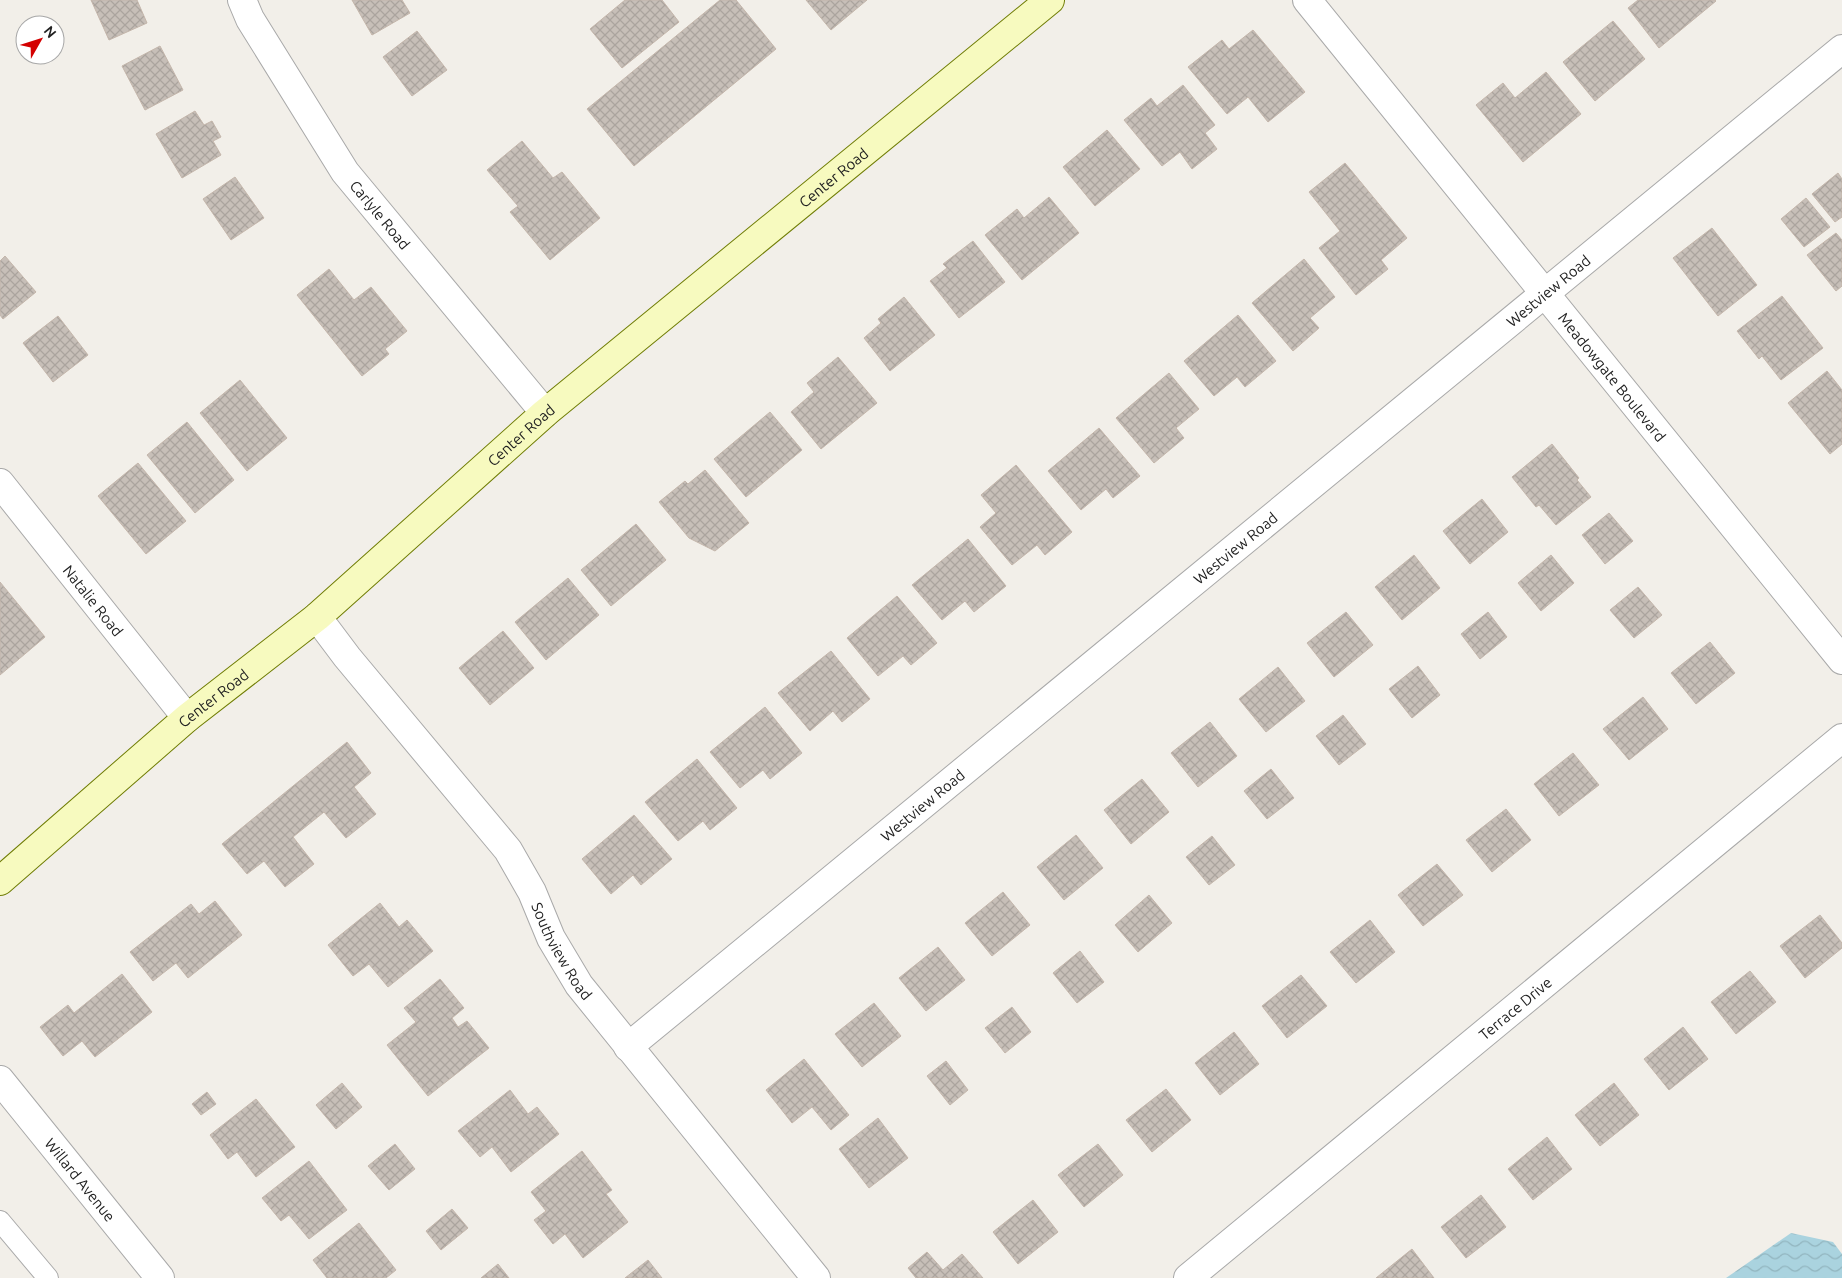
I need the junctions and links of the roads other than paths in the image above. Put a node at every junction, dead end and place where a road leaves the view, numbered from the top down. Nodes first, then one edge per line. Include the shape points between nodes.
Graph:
1 (242, 0) edge
2 (1050, 0) edge
3 (1307, 0) edge
4 (1842, 49) edge
5 (1544, 293) junction
6 (545, 413) junction
7 (0, 483) edge
8 (317, 617) junction
9 (1842, 660) edge
10 (187, 718) junction
11 (1842, 738) edge
12 (0, 881) edge
13 (628, 1047) junction
14 (0, 1080) edge
15 (0, 1221) edge
16 (48, 1278) edge
17 (160, 1278) edge
18 (816, 1278) edge
19 (1188, 1278) edge

1 - 6 street, Carlyle Road via 250,19 345,172
2 - 6 main road, Center Road
3 - 5 street, Meadowgate Boulevard
4 - 5 street, Westview Road
5 - 9 street, Meadowgate Boulevard
5 - 13 street, Westview Road
6 - 8 main road, Center Road
7 - 10 street, Natalie Road
8 - 10 main road, Center Road
8 - 13 street, Southview Road via 508,850 532,892 551,938 579,985
10 - 12 main road, Center Road
11 - 19 street, Terrace Drive
13 - 18 street, Southview Road
14 - 17 street, Willard Avenue
15 - 16 lane

